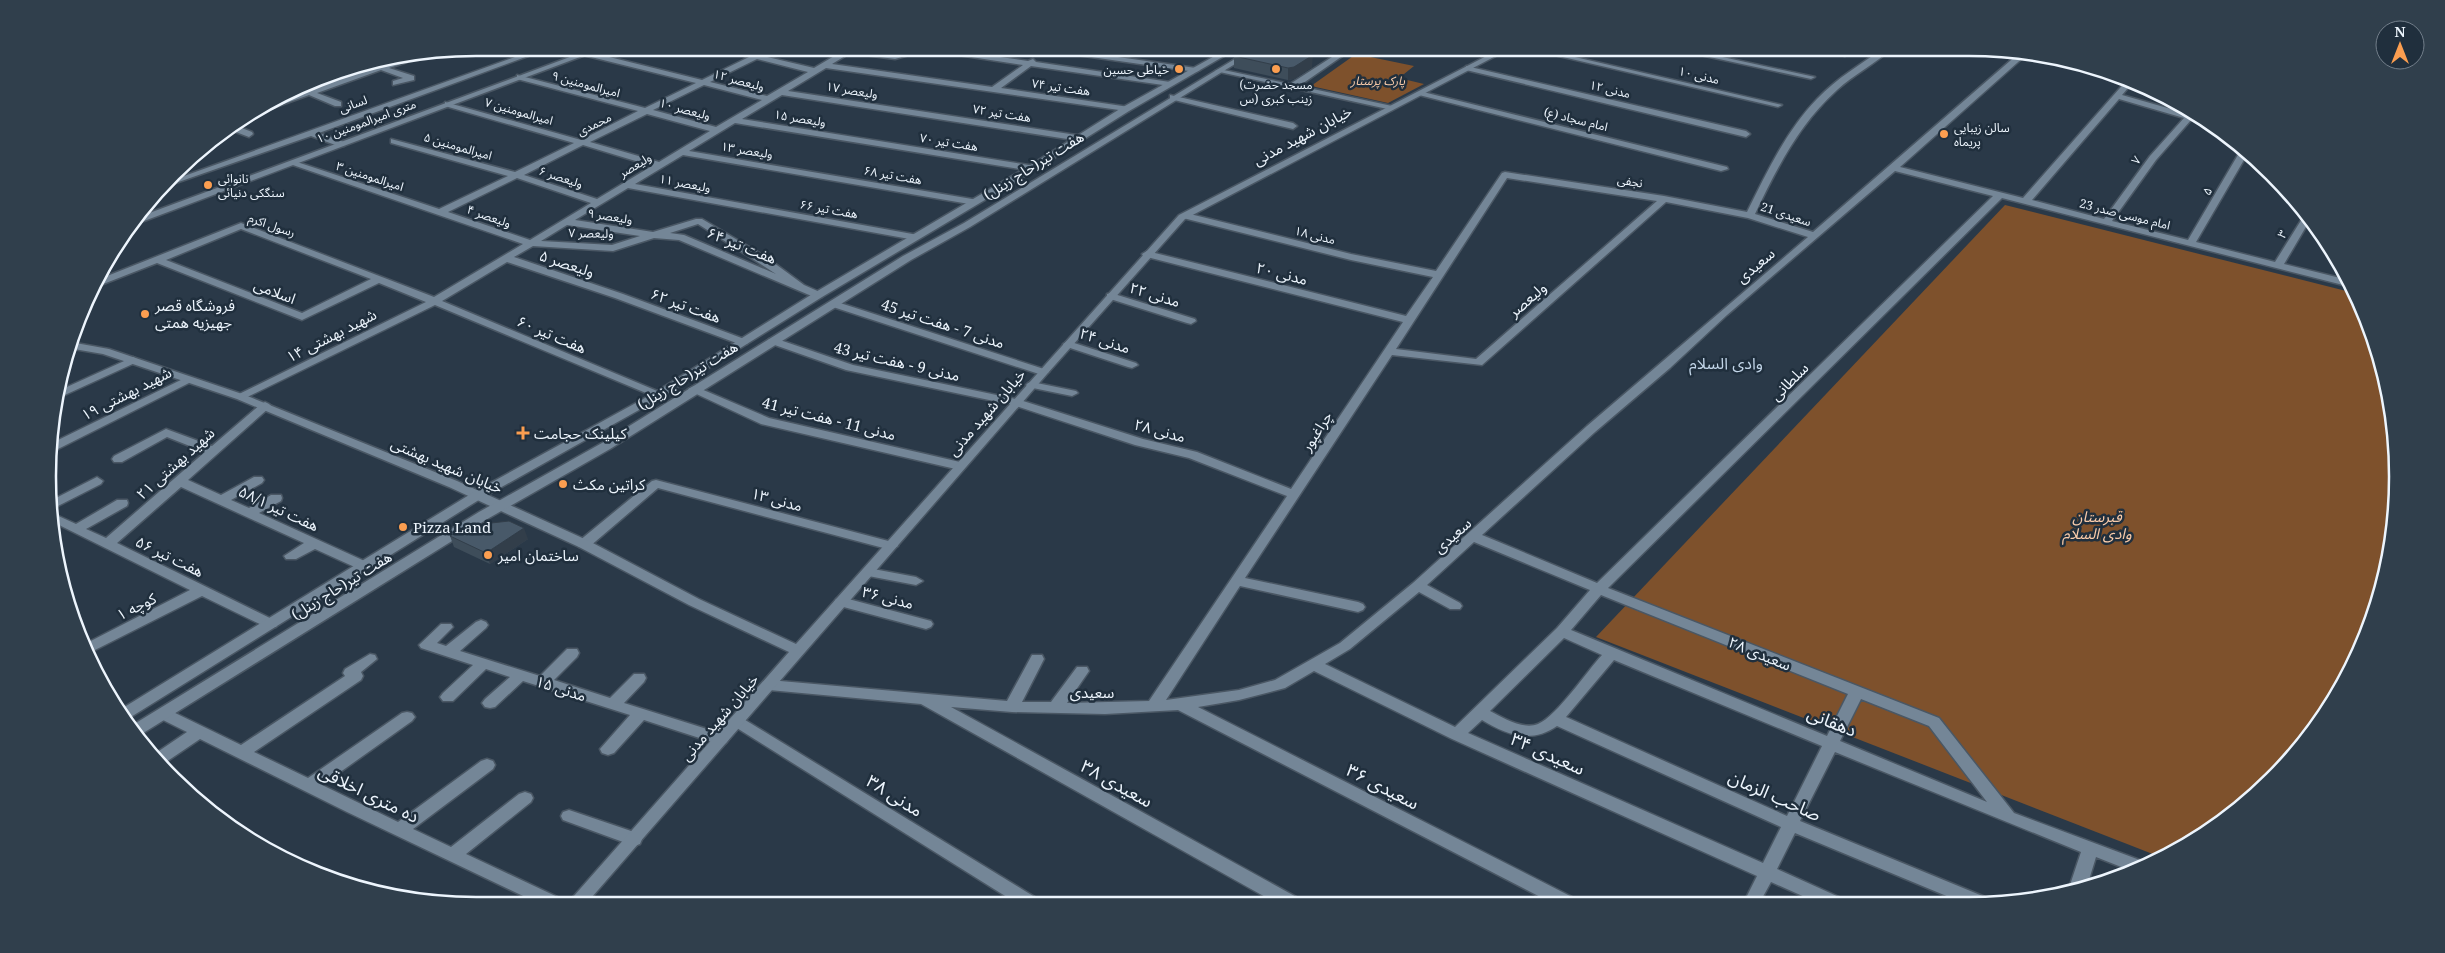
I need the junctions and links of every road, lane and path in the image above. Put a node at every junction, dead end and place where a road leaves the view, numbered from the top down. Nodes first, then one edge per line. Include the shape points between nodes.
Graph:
1 (524, 56) edge
2 (577, 56) edge
3 (590, 56) edge
4 (758, 56) joint
5 (839, 56) edge
6 (978, 56) edge
7 (1038, 56) edge
8 (1101, 56) edge
9 (1220, 56) edge
10 (1243, 56) edge
11 (1338, 56) edge
12 (1492, 56) edge
13 (1563, 56) edge
14 (1710, 56) edge
15 (1877, 56) edge
16 (2016, 59) edge
17 (1029, 64) junction
18 (824, 65) junction
19 (381, 68) edge
20 (1469, 68) junction
21 (815, 70) junction
22 (1196, 70) junction
23 (1218, 70) junction
24 (350, 76) edge
25 (520, 77) junction
26 (1811, 77) dead end
27 (396, 83) dead end
28 (704, 83) junction
29 (1170, 84) junction
30 (1293, 86) junction
31 (2125, 87) edge
32 (993, 90) junction
33 (309, 92) junction
34 (780, 92) junction
35 (1422, 93) junction
36 (304, 94) edge
37 (2117, 96) junction
38 (1173, 98) junction
39 (768, 99) junction
40 (338, 104) dead end
41 (448, 104) junction
42 (1778, 105) dead end
43 (1389, 108) junction
44 (1126, 109) junction
45 (646, 112) junction
46 (2172, 112) joint
47 (920, 113) joint
48 (2182, 115) edge
49 (2188, 118) edge
50 (734, 120) junction
51 (1293, 126) dead end
52 (239, 130) edge
53 (716, 130) junction
54 (311, 133) junction
55 (249, 134) dead end
56 (1746, 134) dead end
57 (1080, 138) junction
58 (394, 141) dead end
59 (584, 142) junction
60 (863, 142) joint
61 (341, 144) junction
62 (682, 152) junction
63 (2241, 157) edge
64 (291, 163) junction
65 (660, 164) junction
66 (1032, 168) junction
67 (1893, 168) junction
68 (1724, 169) dead end
69 (808, 173) joint
70 (516, 175) junction
71 (1505, 175) joint
72 (177, 181) edge
73 (626, 185) junction
74 (2000, 195) junction
75 (1664, 199) junction
76 (598, 202) junction
77 (975, 202) junction
78 (2026, 202) junction
79 (739, 206) joint
80 (441, 212) junction
81 (1750, 215) junction
82 (1186, 216) junction
83 (147, 217) edge
84 (566, 222) junction
85 (2106, 222) junction
86 (2303, 223) edge
87 (651, 235) junction
88 (915, 236) junction
89 (1815, 236) junction
90 (530, 243) junction
91 (2191, 243) junction
92 (1147, 254) junction
93 (506, 258) junction
94 (157, 260) junction
95 (2278, 266) junction
96 (1439, 275) junction
97 (379, 279) junction
98 (105, 280) edge
99 (2340, 282) edge
100 (799, 285) junction
101 (818, 294) junction
102 (619, 296) joint
103 (1110, 296) junction
104 (435, 301) junction
105 (834, 304) junction
106 (1409, 320) junction
107 (1191, 321) dead end
108 (773, 341) junction
109 (743, 342) junction
110 (1068, 344) junction
111 (77, 346) edge
112 (1389, 351) junction
113 (133, 360) junction
114 (1132, 365) dead end
115 (1043, 372) junction
116 (187, 380) junction
117 (1032, 385) junction
118 (694, 389) junction
119 (65, 392) edge
120 (1072, 393) dead end
121 (658, 395) junction
122 (241, 397) junction
123 (1016, 402) junction
124 (265, 406) junction
125 (57, 445) edge
126 (213, 451) junction
127 (118, 459) dead end
128 (960, 466) junction
129 (258, 480) dead end
130 (97, 481) dead end
131 (179, 481) junction
132 (1294, 494) junction
133 (478, 495) junction
134 (276, 498) dead end
135 (222, 500) junction
136 (57, 502) edge
137 (122, 504) dead end
138 (502, 505) junction
139 (250, 512) junction
140 (59, 520) edge
141 (76, 529) junction
142 (1474, 537) junction
143 (316, 543) junction
144 (108, 544) junction
145 (584, 544) junction
146 (891, 546) junction
147 (291, 556) dead end
148 (364, 566) junction
149 (868, 572) junction
150 (916, 581) dead end
151 (1237, 581) junction
152 (1418, 586) junction
153 (1599, 589) junction
154 (202, 590) junction
155 (841, 602) junction
156 (1456, 606) dead end
157 (1358, 607) dead end
158 (270, 624) junction
159 (926, 624) dead end
160 (481, 625) dead end
161 (446, 627) dead end
162 (1562, 631) junction
163 (92, 646) edge
164 (799, 651) junction
165 (449, 652) junction
166 (572, 653) dead end
167 (1611, 653) junction
168 (370, 659) dead end
169 (1037, 659) dead end
170 (484, 663) junction
171 (1314, 665) junction
172 (1082, 671) dead end
173 (521, 675) junction
174 (639, 678) dead end
175 (543, 682) junction
176 (769, 685) junction
177 (1857, 691) junction
178 (448, 697) dead end
179 (921, 698) junction
180 (490, 703) dead end
181 (613, 705) junction
182 (1180, 705) junction
183 (1154, 706) junction
184 (1012, 707) junction
185 (1055, 708) junction
186 (128, 712) edge
187 (1480, 712) junction
188 (641, 713) junction
189 (164, 714) junction
190 (407, 717) dead end
191 (1556, 719) junction
192 (737, 721) junction
193 (140, 728) edge
194 (200, 731) junction
195 (1457, 735) junction
196 (721, 739) junction
197 (1833, 743) junction
198 (608, 749) dead end
199 (242, 752) junction
200 (163, 756) edge
201 (487, 764) dead end
202 (309, 786) junction
203 (525, 798) dead end
204 (569, 816) dead end
205 (2008, 817) junction
206 (1792, 825) junction
207 (400, 830) junction
208 (634, 839) junction
209 (2090, 848) junction
210 (453, 855) junction
211 (2131, 864) edge
212 (1768, 872) junction
213 (2080, 881) edge
214 (541, 897) edge
215 (582, 897) edge
216 (1021, 897) edge
217 (1281, 897) edge
218 (1556, 897) edge
219 (1755, 897) edge
220 (1822, 897) edge
221 (1967, 897) edge

1 - 54 street, لسانی
2 - 25 street, ۱۰ متری امیرالمومنین
3 - 28 street, ولیعصر ۱۲
4 - 21 street
4 - 28 street, محمدی
5 - 18 street, ولیعصر
6 - 17 street
7 - 17 street
8 - 22 street
9 - 22 street, هفت تیر(حاج زینل)
10 - 23 street, هفت تیر(حاج زینل)
11 - 30 street
12 - 20 street, خیابان شهید مدنی
13 - 42 street, مدنی ۱۰
14 - 26 street
15 - 81 street via 1836,86 1809,112 1784,145
16 - 67 street, سعیدی
17 - 29 street
17 - 32 street
18 - 21 street, ولیعصر
18 - 32 street, هفت تیر ۷۴
19 - 27 street via 411,78
20 - 35 street, خیابان شهید مدنی
20 - 56 street, مدنی ۱۲
21 - 34 street, ولیعصر
22 - 29 street, هفت تیر(حاج زینل)
23 - 30 street
23 - 38 street, هفت تیر(حاج زینل)
24 - 33 street
25 - 41 street, ۱۰ متری امیرالمومنین
25 - 45 street, امیرالمومنین ۹
28 - 39 street, ولیعصر ۱۲
28 - 45 street, محمدی
29 - 44 street, هفت تیر(حاج زینل)
30 - 43 street
31 - 37 street
32 - 44 street, هفت تیر ۷۴
33 - 36 street
33 - 40 street
34 - 39 street, ولیعصر
34 - 47 street, ولیعصر ۱۷
35 - 43 street, خیابان شهید مدنی
35 - 68 street, امام سجاد (ع)
37 - 46 street
37 - 78 street
38 - 51 street
38 - 105 street, هفت تیر(حاج زینل)
39 - 50 street, ولیعصر
41 - 59 street, امیرالمومنین ۷
41 - 61 street, ۱۰ متری امیرالمومنین
43 - 82 street, خیابان شهید مدنی
44 - 57 street, هفت تیر(حاج زینل)
45 - 53 street, ولیعصر ۱۰
45 - 59 street, محمدی
46 - 48 street
47 - 57 street, هفت تیر ۷۲
49 - 85 street, ۷ via 2152,158
50 - 53 street, ولیعصر
50 - 60 street, ولیعصر ۱۵
52 - 55 street
53 - 62 street, ولیعصر
54 - 61 street
54 - 72 street, لسانی
57 - 66 street, هفت تیر(حاج زینل)
58 - 70 street, امیرالمومنین ۵
59 - 65 street, امیرالمومنین ۷
59 - 70 street, محمدی
60 - 66 street, هفت تیر ۷۰
61 - 64 street, ۱۰ متری امیرالمومنین
62 - 65 street, ولیعصر
62 - 69 street, ولیعصر ۱۳
63 - 91 street, ۵
64 - 80 street, امیرالمومنین ۳
64 - 83 street, ۱۰ متری امیرالمومنین
65 - 73 street, ولیعصر
66 - 77 street, هفت تیر(حاج زینل)
67 - 74 street, امام موسی صدر 23
67 - 89 street, سعیدی
69 - 77 street, هفت تیر ۶۸
70 - 76 street, ولیعصر ۶
70 - 80 street, محمدی
71 - 75 street, نجفی
71 - 96 street, چراغپور
73 - 76 street, ولیعصر
73 - 79 street, ولیعصر ۱۱
74 - 78 street, امام موسی صدر 23
74 - 153 street, سلطانی
75 - 81 street, نجفی
75 - 112 street, ولیعصر via 1478,363
76 - 84 street, ولیعصر
77 - 88 street, هفت تیر(حاج زینل)
78 - 85 street, امام موسی صدر 23
79 - 88 street, هفت تیر ۶۶
80 - 90 street, ولیعصر ۴
81 - 89 street, سعیدی 21
82 - 92 street, خیابان شهید مدنی
82 - 96 street, مدنی ۱۸
84 - 87 street, ولیعصر ۹
84 - 90 street, ولیعصر
85 - 91 street, امام موسی صدر 23
86 - 95 street, ۳
87 - 90 street, ولیعصر ۷ via 613,248
87 - 100 street, هفت تیر ۶۴ via 681,237
87 - 100 street, ولیعصر ۷ via 699,221 762,258
88 - 101 street, هفت تیر(حاج زینل)
89 - 142 street, سعیدی via 1591,429
90 - 93 street, ولیعصر
91 - 95 street, امام موسی صدر 23
92 - 103 street, خیابان شهید مدنی
92 - 106 street, مدنی ۲۰
93 - 102 street, ولیعصر ۵
93 - 104 street, ولیعصر
94 - 97 street, رسول اکرم via 241,226
94 - 97 street, اسلامی via 302,317
94 - 98 street, رسول اکرم
95 - 99 street, امام موسی صدر 23
96 - 106 street, چراغپور
97 - 104 street, رسول اکرم
100 - 101 street, هفت تیر ۶۴
101 - 109 street, هفت تیر(حاج زینل)
102 - 109 street, هفت تیر ۶۲
103 - 107 street, مدنی ۲۲
103 - 110 street, خیابان شهید مدنی
104 - 121 street, هفت تیر ۶۰
104 - 122 street, شهید بهشتی ۱۴
105 - 108 street, هفت تیر(حاج زینل)
105 - 115 street, مدنی 7 - هفت تیر 45
106 - 112 street, چراغپور
108 - 118 street, هفت تیر(حاج زینل)
108 - 123 street, مدنی 9 - هفت تیر 43 via 850,368
109 - 121 street, هفت تیر(حاج زینل)
110 - 114 street, مدنی ۲۴
110 - 115 street, خیابان شهید مدنی
111 - 113 street, خیابان شهید بهشتی
112 - 132 street, چراغپور
113 - 116 street, خیابان شهید بهشتی
113 - 119 street
115 - 117 street, خیابان شهید مدنی
116 - 122 street, خیابان شهید بهشتی
116 - 125 street, شهید بهشتی ۱۹
117 - 120 street
117 - 123 street, خیابان شهید مدنی
118 - 128 street, مدنی 11 - هفت تیر 41 via 765,421
118 - 138 street, هفت تیر(حاج زینل) via 606,446
121 - 133 street, هفت تیر(حاج زینل)
122 - 124 street, خیابان شهید بهشتی
123 - 128 street, خیابان شهید مدنی
123 - 132 street, مدنی ۲۸ via 1139,442 1193,455
124 - 126 street, شهید بهشتی ۲۱
124 - 133 street, خیابان شهید بهشتی
126 - 127 street via 166,433
126 - 131 street, شهید بهشتی ۲۱
128 - 146 street, خیابان شهید مدنی
129 - 135 street
130 - 136 street
131 - 135 street, هفت تیر ۵۸/۱
131 - 144 street, شهید بهشتی ۲۱
132 - 151 street, چراغپور
133 - 138 street, خیابان شهید بهشتی
133 - 148 street, هفت تیر(حاج زینل)
134 - 139 street
135 - 139 street, هفت تیر ۵۸/۱
137 - 141 street
138 - 145 street, خیابان شهید بهشتی
138 - 189 street, هفت تیر(حاج زینل)
139 - 143 street, هفت تیر ۵۸/۱
140 - 141 street, هفت تیر ۵۶
141 - 144 street, هفت تیر ۵۶
142 - 152 street, سعیدی
142 - 153 street, سعیدی ۲۸
143 - 147 street
143 - 148 street, هفت تیر ۵۸/۱
144 - 154 street, هفت تیر ۵۶
145 - 146 street, مدنی ۱۳ via 656,484
145 - 164 street, خیابان شهید بهشتی via 694,602
146 - 149 street, خیابان شهید مدنی
148 - 158 street, هفت تیر(حاج زینل)
149 - 150 street
149 - 155 street, خیابان شهید مدنی
151 - 157 street
151 - 183 street, چراغپور
152 - 156 street
152 - 171 street, سعیدی via 1360,634
153 - 162 street
153 - 177 street, سعیدی ۲۸
154 - 158 street, هفت تیر ۵۶
154 - 163 street, کوچه ۱
155 - 159 street, مدنی ۳۶
155 - 164 street, خیابان شهید مدنی
158 - 186 street, هفت تیر(حاج زینل)
160 - 165 street
161 - 165 street, مدنی ۱۵ via 426,645
162 - 167 street, دهقانی
162 - 187 street
164 - 176 street, خیابان شهید مدنی
165 - 170 street, مدنی ۱۵
166 - 175 street
167 - 191 street
167 - 197 street, دهقانی
168 - 199 street via 350,673 356,676
169 - 184 street
170 - 173 street, مدنی ۱۵
170 - 178 street
171 - 182 street, سعیدی via 1280,684
171 - 195 street, سعیدی ۳۴
172 - 185 street
173 - 175 street, مدنی ۱۵
173 - 180 street
174 - 181 street
175 - 181 street, مدنی ۱۵
176 - 179 street, سعیدی
176 - 192 street, خیابان شهید مدنی
177 - 197 street
177 - 205 street, سعیدی ۲۸ via 1934,722
179 - 184 street, سعیدی
179 - 217 street, سعیدی ۳۸
181 - 188 street, مدنی ۱۵
182 - 183 street, سعیدی
182 - 218 street, سعیدی ۳۶
183 - 185 street, سعیدی
184 - 185 street, سعیدی
187 - 191 street via 1506,727 1524,730 1540,730
187 - 195 street
188 - 196 street, مدنی ۱۵
188 - 198 street
189 - 193 street, هفت تیر(حاج زینل)
189 - 194 street, ده متری اخلاقی
190 - 202 street
191 - 206 street, صاحب الزمان
192 - 196 street, خیابان شهید مدنی
192 - 216 street, مدنی ۳۸
194 - 199 street, ده متری اخلاقی
194 - 200 street
195 - 212 street, سعیدی ۳۴
196 - 208 street, خیابان شهید مدنی
197 - 205 street, دهقانی
197 - 206 street
199 - 202 street, ده متری اخلاقی
201 - 207 street
202 - 207 street, ده متری اخلاقی
203 - 210 street
204 - 208 street
205 - 209 street, دهقانی
206 - 212 street
206 - 221 street, صاحب الزمان
207 - 210 street, ده متری اخلاقی
208 - 215 street, خیابان شهید مدنی
209 - 211 street, دهقانی
209 - 213 street
210 - 214 street, ده متری اخلاقی
212 - 219 street
212 - 220 street, سعیدی ۳۴

